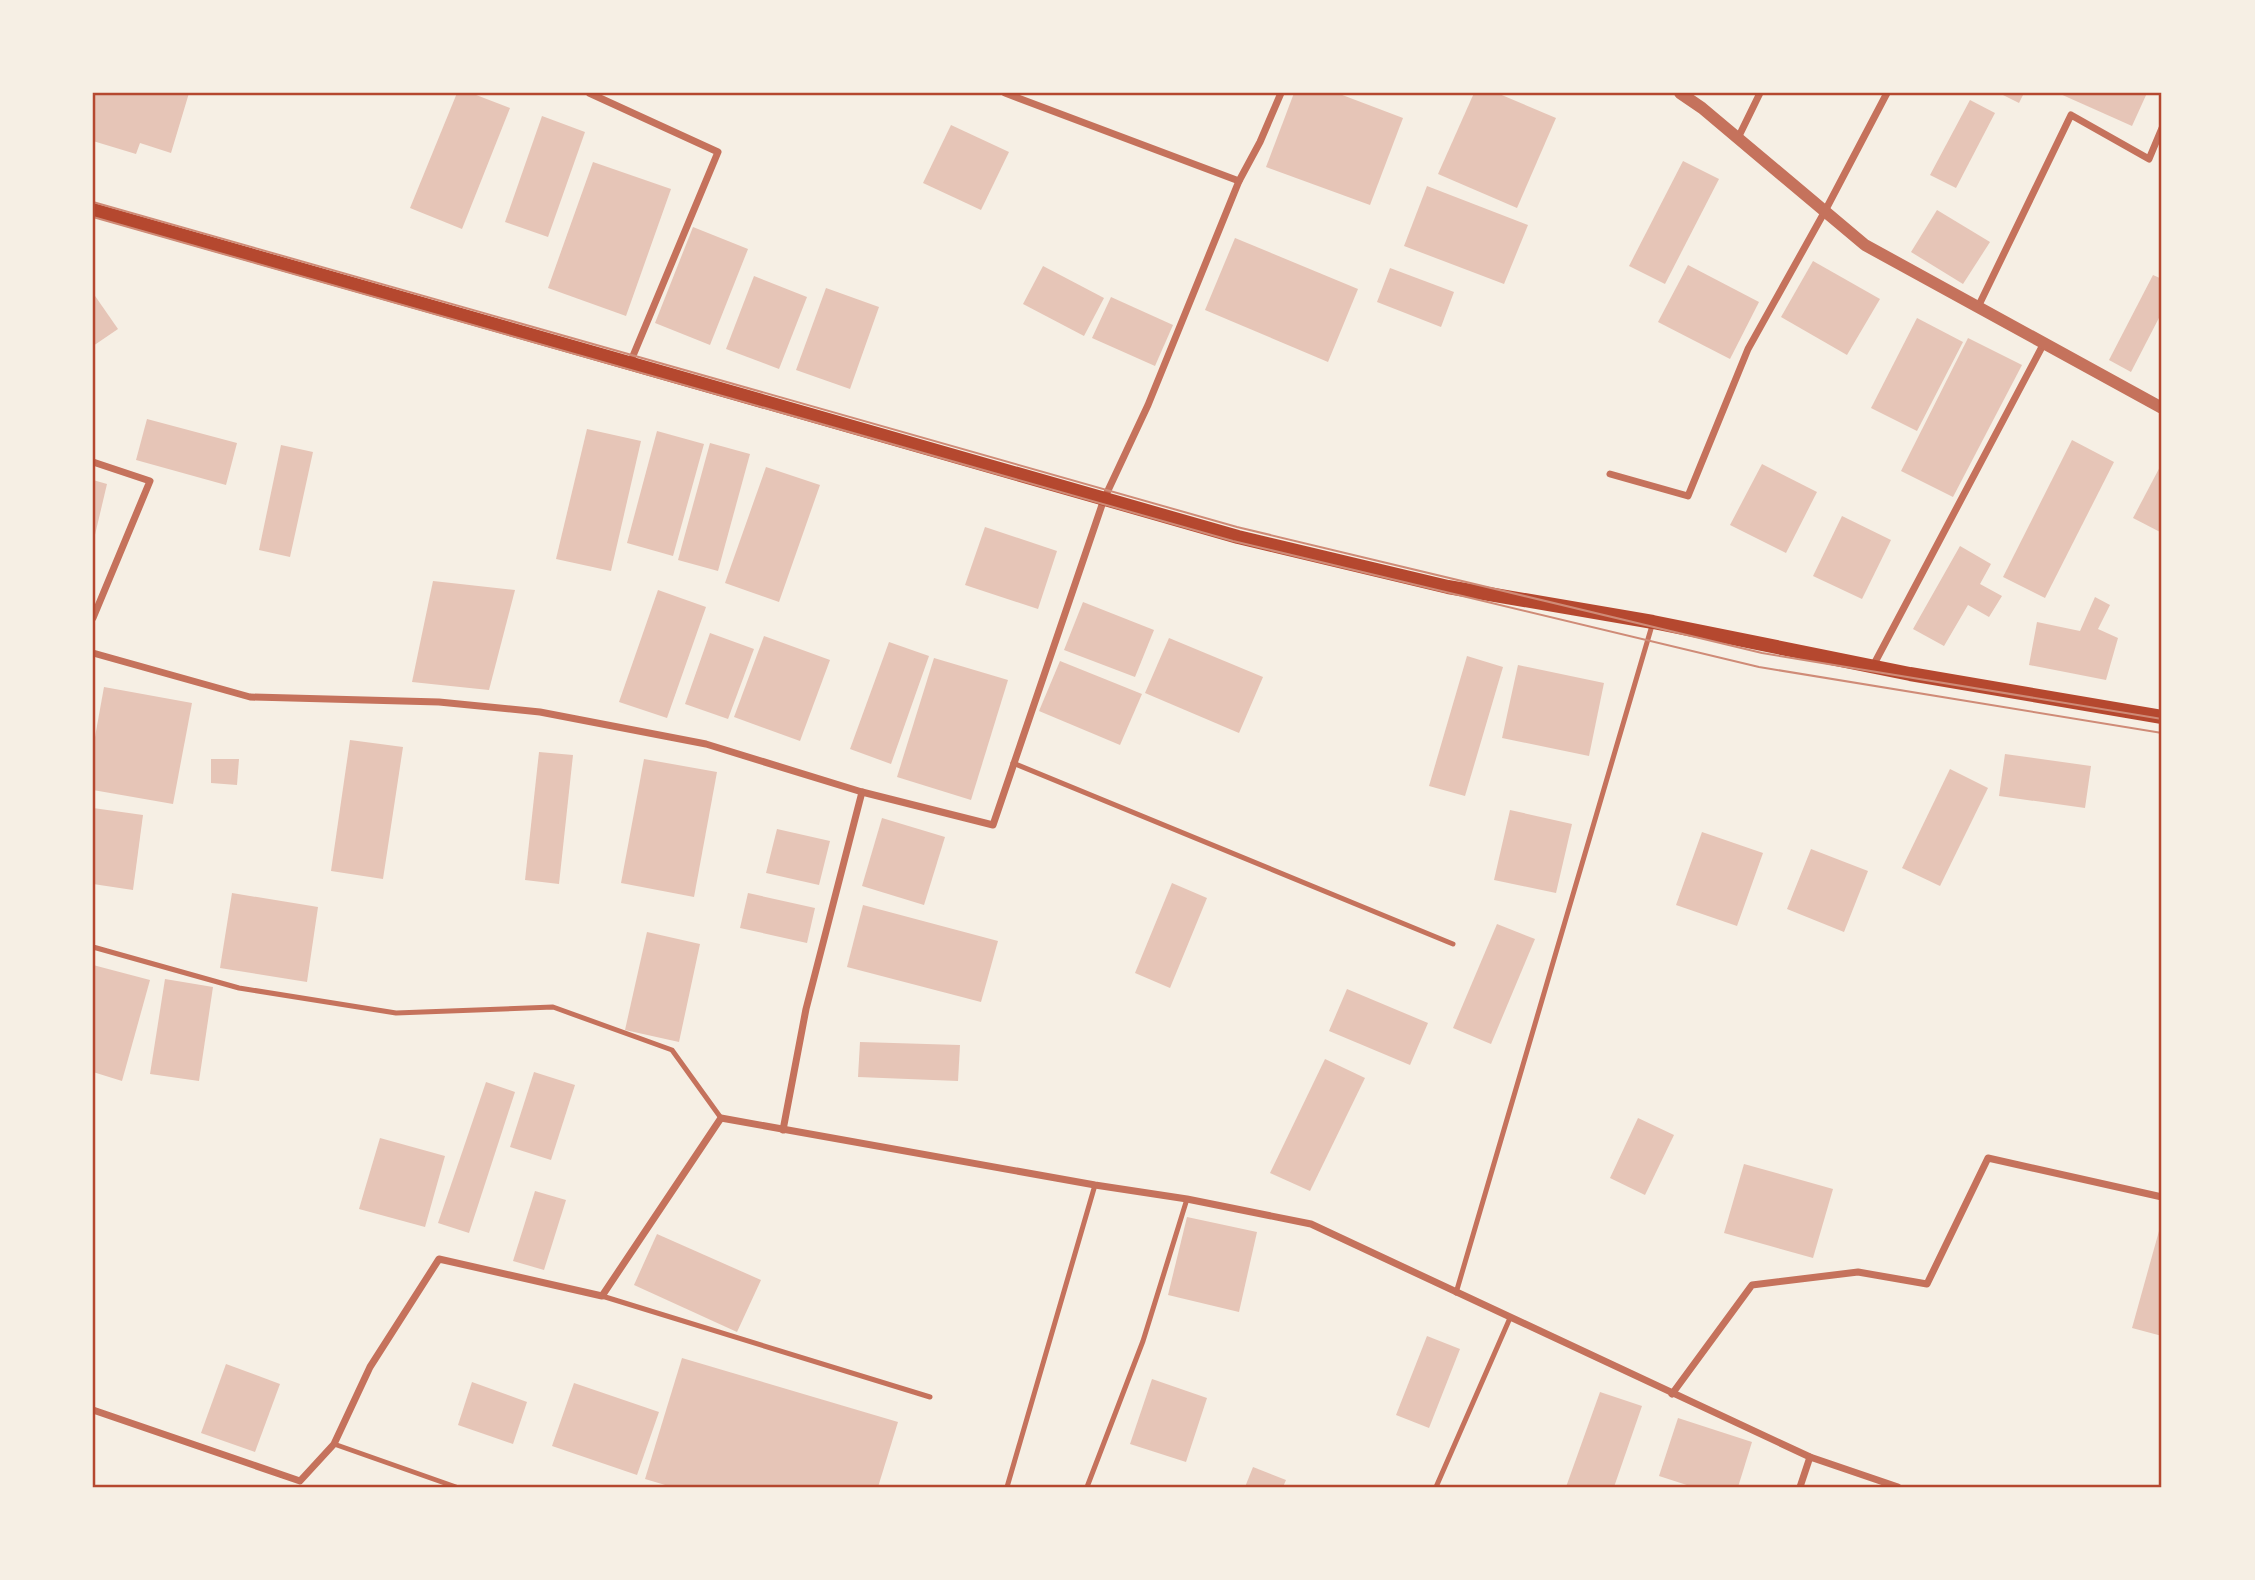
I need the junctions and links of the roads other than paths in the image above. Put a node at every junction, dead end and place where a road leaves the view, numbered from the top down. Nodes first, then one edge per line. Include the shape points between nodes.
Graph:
1 (589, 93) edge
2 (1005, 93) edge
3 (1281, 93) edge
4 (1679, 93) edge
5 (1760, 93) edge
6 (1887, 93) edge
7 (2162, 128) edge
8 (1738, 138) junction
9 (1239, 181) junction
10 (93, 210) edge
11 (1825, 211) junction
12 (1978, 307) junction
13 (2045, 343) junction
14 (630, 364) junction
15 (2162, 408) edge
16 (93, 462) edge
17 (1610, 474) dead end
18 (1104, 499) junction
19 (93, 618) edge
20 (1653, 622) junction
21 (93, 653) edge
22 (1873, 667) junction
23 (2162, 717) edge
24 (1013, 763) junction
25 (862, 792) junction
26 (1453, 944) dead end
27 (93, 947) edge
28 (721, 1118) junction
29 (783, 1130) junction
30 (1095, 1185) junction
31 (2162, 1197) edge
32 (1187, 1199) junction
33 (1456, 1293) junction
34 (602, 1296) junction
35 (1510, 1318) junction
36 (1672, 1394) junction
37 (930, 1397) dead end
38 (93, 1410) edge
39 (334, 1444) junction
40 (1810, 1457) junction
41 (456, 1487) edge
42 (1007, 1487) edge
43 (1087, 1487) edge
44 (1436, 1487) edge
45 (1800, 1487) edge
46 (1898, 1487) edge

1 - 14 street via 718,152
2 - 9 street
3 - 9 street
4 - 8 street
5 - 8 street
6 - 11 street
7 - 12 street via 2149,159 2071,115
8 - 11 street
9 - 18 street via 1148,405
10 - 14 main road
11 - 12 street via 1865,245
11 - 17 street via 1748,349 1688,496
12 - 13 street
13 - 15 street
13 - 22 street
14 - 18 main road
16 - 19 street via 150,481
18 - 20 main road via 1238,537 1448,587
18 - 24 street
20 - 22 main road
20 - 33 lane
21 - 25 street via 250,697 439,702 540,712 706,744
22 - 23 main road
24 - 25 street via 993,825
24 - 26 lane
25 - 29 street via 806,1009
27 - 28 lane via 239,988 396,1013 553,1007 672,1050
28 - 29 street
28 - 34 street
29 - 30 street
30 - 32 street
30 - 42 lane
31 - 36 street via 1988,1158 1927,1283 1858,1272 1752,1285
32 - 33 street via 1311,1224
32 - 43 lane via 1143,1341
33 - 35 street
34 - 37 lane
34 - 39 street via 439,1259 370,1367
35 - 36 street
35 - 44 lane
36 - 40 street
38 - 39 street via 300,1481
39 - 41 lane
40 - 45 street
40 - 46 street

